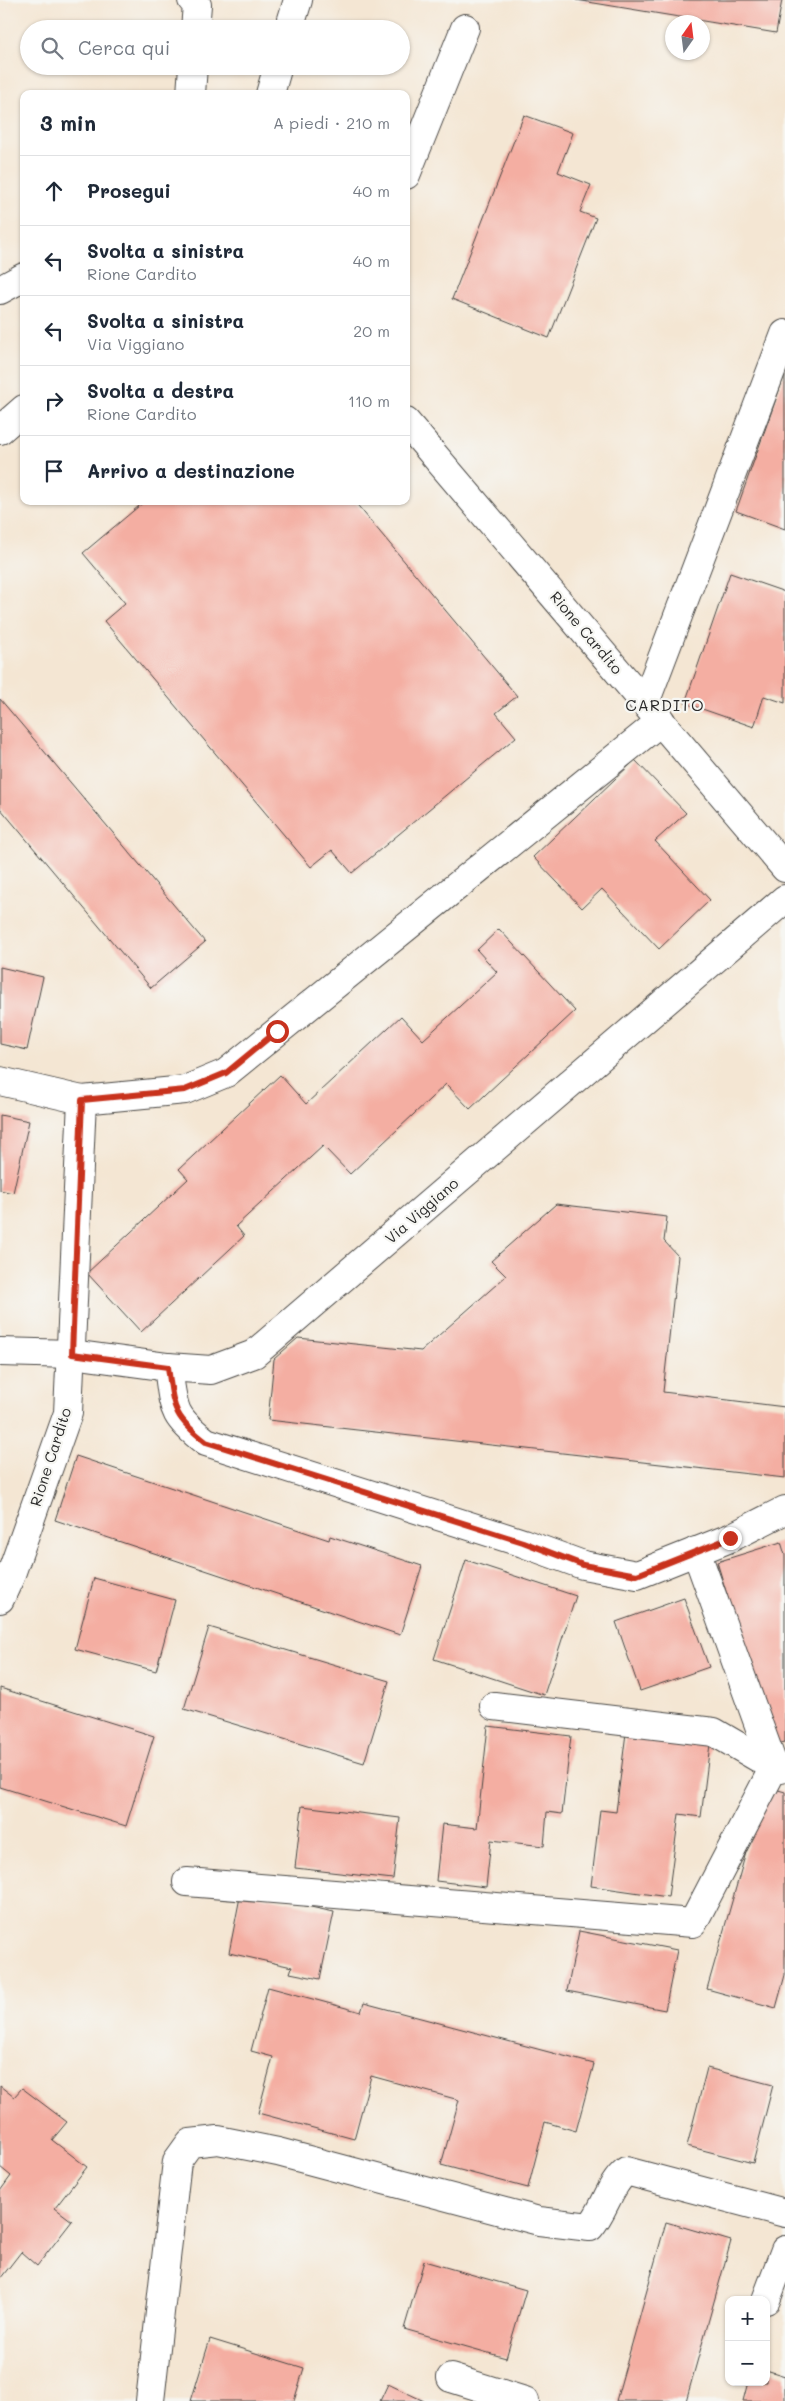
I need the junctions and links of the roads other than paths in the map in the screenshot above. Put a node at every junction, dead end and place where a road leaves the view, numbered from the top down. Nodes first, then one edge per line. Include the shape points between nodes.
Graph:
1 (192, 0) edge
2 (298, 0) edge
3 (196, 20) edge
4 (292, 20) edge
5 (464, 28) dead end
6 (192, 75) edge
7 (275, 75) edge
8 (191, 90) edge
9 (271, 90) edge
10 (410, 165) edge
11 (20, 279) edge
12 (0, 290) edge
13 (785, 334) edge
14 (20, 412) edge
15 (410, 427) edge
16 (0, 430) edge
17 (653, 712) junction
18 (785, 868) edge
19 (785, 899) edge
20 (0, 1081) edge
21 (82, 1100) junction
22 (0, 1352) edge
23 (72, 1354) junction
24 (168, 1367) junction
25 (785, 1510) edge
26 (696, 1552) junction
27 (0, 1599) edge
28 (494, 1706) dead end
29 (780, 1768) edge
30 (187, 1882) dead end
31 (785, 2213) edge
32 (785, 2250) edge
33 (768, 2296) edge
34 (451, 2378) dead end
35 (150, 2401) edge
36 (525, 2401) edge

1 - 3 street via 197,5
2 - 4 street
5 - 10 street
6 - 8 street
7 - 9 street
11 - 12 street
13 - 17 street
14 - 16 street
15 - 17 street, Rione Cardito
17 - 18 street, Rione Cardito
17 - 21 street via 226,1073 185,1090
19 - 24 street, Via Viggiano via 254,1354 211,1370
20 - 21 street
21 - 23 street, Rione Cardito
22 - 23 street, Via Viggiano
23 - 24 street, Via Viggiano
23 - 27 street, Rione Cardito via 68,1413
24 - 26 street via 174,1409 185,1426 206,1442 523,1542 583,1565 637,1575
25 - 26 street
26 - 29 street
28 - 29 street via 714,1732
29 - 30 street via 693,1923
31 - 35 street via 626,2171 618,2178 590,2227 576,2226 539,2221 278,2152 218,2140 190,2142 177,2161
32 - 33 street
34 - 36 street

